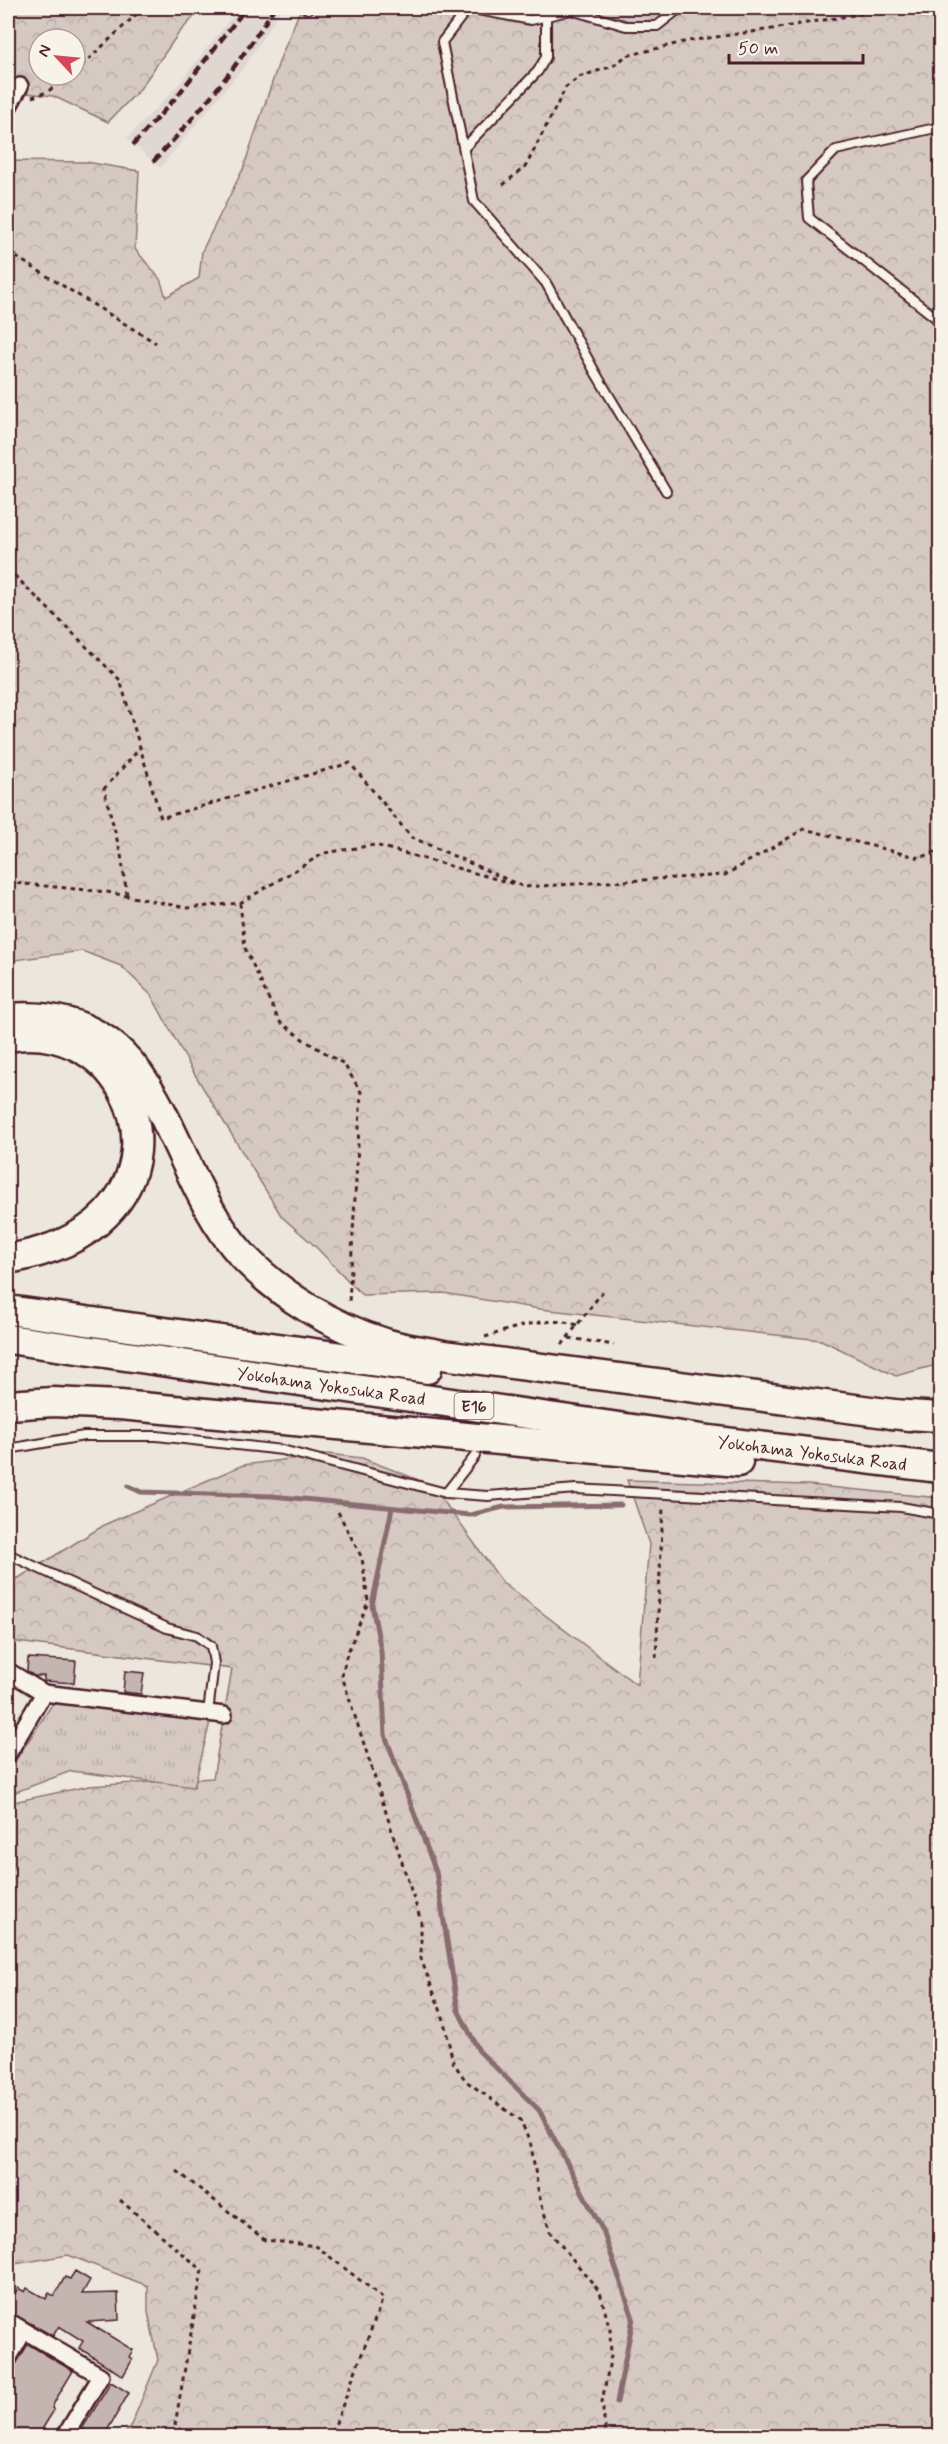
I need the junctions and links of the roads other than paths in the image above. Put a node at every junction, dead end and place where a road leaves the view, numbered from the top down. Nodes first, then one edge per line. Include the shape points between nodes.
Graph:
1 (680, 8) edge
2 (546, 16) junction
3 (20, 86) tunnel mouth
4 (9, 106) edge
5 (940, 127) edge
6 (464, 148) junction
7 (940, 321) edge
8 (666, 491) dead end
9 (8, 1018) edge
10 (8, 1037) edge
11 (8, 1259) edge
12 (8, 1310) edge
13 (8, 1339) edge
14 (8, 1405) edge
15 (909, 1416) junction
16 (940, 1417) edge
17 (8, 1449) edge
18 (475, 1456) dead end
19 (940, 1471) edge
20 (446, 1493) junction
21 (940, 1514) edge
22 (8, 1554) edge
23 (8, 1671) edge
24 (44, 1694) junction
25 (208, 1713) junction
26 (224, 1715) dead end
27 (8, 1754) edge
28 (8, 2321) edge
29 (24, 2331) junction
30 (8, 2359) edge
31 (65, 2436) edge

1 - 2 lane via 657,26 626,26 571,10
2 - 6 lane via 546,57 538,71
2 - 6 lane via 531,20 468,8 442,42
3 - 4 street
5 - 7 lane via 836,150 806,181 809,218
6 - 8 lane via 474,201 546,283
9 - 15 highway via 57,1019 89,1030 128,1059 145,1082 213,1217 243,1256 294,1298 362,1335 443,1355
10 - 11 highway via 63,1041 98,1059 125,1095 133,1115 135,1136 131,1174 105,1215 57,1246
12 - 15 highway, Yokohama Yokosuka Road / E16 via 499,1378
13 - 19 highway, Yokohama Yokosuka Road / E16
14 - 19 highway via 120,1405 651,1455
15 - 16 highway, Yokohama Yokosuka Road / E16
17 - 20 lane via 84,1436 157,1436 239,1443 282,1450
18 - 20 lane
20 - 21 lane via 488,1496 576,1489 901,1507
22 - 25 lane via 167,1628 197,1636 211,1646 214,1663
23 - 24 street
24 - 25 street
24 - 27 street
25 - 26 street
28 - 29 street
29 - 30 street
29 - 31 street via 101,2376

